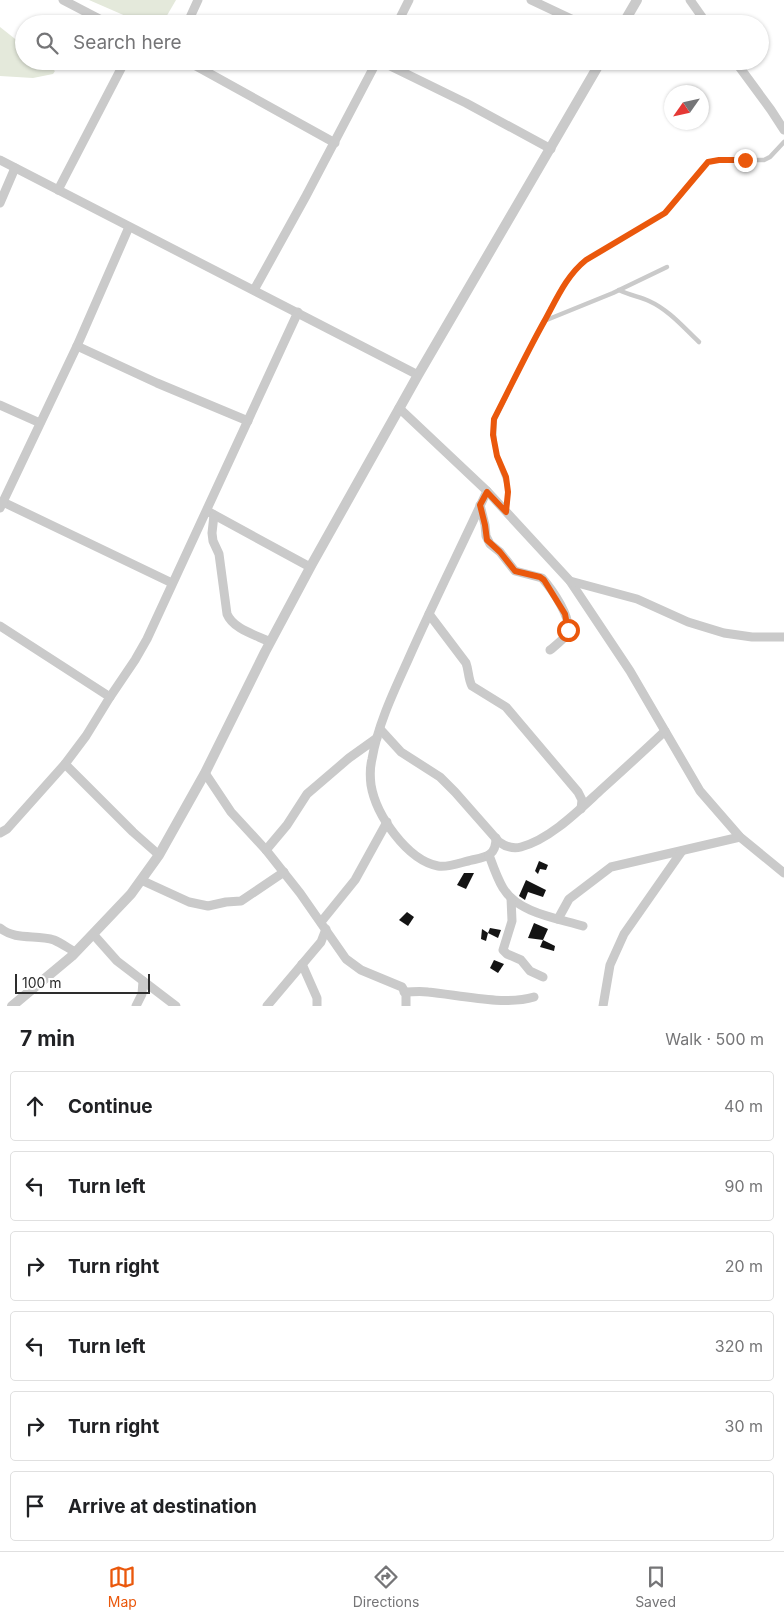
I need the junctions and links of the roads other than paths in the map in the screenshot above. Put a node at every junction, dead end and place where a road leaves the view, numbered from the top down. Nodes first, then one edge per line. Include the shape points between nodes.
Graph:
1 (62, 0) edge
2 (198, 0) edge
3 (409, 0) edge
4 (531, 0) edge
5 (637, 0) edge
6 (690, 0) edge
7 (92, 15) edge
8 (191, 15) edge
9 (402, 15) edge
10 (563, 15) edge
11 (628, 15) edge
12 (701, 15) edge
13 (120, 70) edge
14 (203, 70) edge
15 (374, 70) edge
16 (398, 70) edge
17 (596, 70) edge
18 (742, 70) edge
19 (784, 130) edge
20 (784, 142) edge
21 (334, 143) junction
22 (550, 149) junction
23 (0, 160) edge
24 (15, 168) junction
25 (58, 190) junction
26 (0, 203) edge
27 (129, 227) junction
28 (668, 267) dead end
29 (254, 290) junction
30 (619, 290) junction
31 (298, 312) junction
32 (544, 321) junction
33 (699, 342) dead end
34 (77, 346) junction
35 (418, 375) junction
36 (0, 405) edge
37 (399, 408) junction
38 (248, 421) junction
39 (40, 423) junction
40 (487, 492) junction
41 (2, 505) edge
42 (480, 505) junction
43 (206, 510) junction
44 (506, 512) junction
45 (214, 515) junction
46 (310, 567) junction
47 (570, 581) junction
48 (172, 583) junction
49 (429, 614) junction
50 (0, 626) edge
51 (784, 637) edge
52 (270, 642) junction
53 (550, 650) dead end
54 (110, 697) junction
55 (665, 731) junction
56 (379, 734) junction
57 (65, 764) junction
58 (205, 772) junction
59 (581, 809) junction
60 (387, 822) junction
61 (0, 833) edge
62 (740, 837) junction
63 (496, 838) junction
64 (266, 850) junction
65 (682, 851) junction
66 (159, 855) junction
67 (489, 855) junction
68 (284, 872) junction
69 (784, 873) edge
70 (141, 880) junction
71 (512, 898) junction
72 (558, 918) junction
73 (323, 926) junction
74 (582, 926) dead end
75 (0, 928) edge
76 (93, 934) junction
77 (75, 952) junction
78 (302, 964) junction
79 (543, 977) dead end
80 (143, 980) junction
81 (404, 992) junction
82 (534, 997) dead end
83 (12, 1006) edge
84 (136, 1006) edge
85 (176, 1006) edge
86 (267, 1006) edge
87 (317, 1006) edge
88 (406, 1006) edge
89 (602, 1006) edge

1 - 7 street
2 - 8 street
3 - 9 street
4 - 10 street
5 - 11 street
6 - 12 street
13 - 25 street
14 - 21 street
15 - 21 street
16 - 22 street
17 - 22 street
18 - 19 street
20 - 32 lane via 764,160 708,162 665,213 578,266
21 - 29 street
22 - 35 street
23 - 24 street
24 - 25 street
24 - 26 street
25 - 27 street
27 - 29 street
27 - 34 street
28 - 30 lane
29 - 31 street
30 - 32 lane
30 - 33 lane via 658,306
31 - 35 street
31 - 38 street
32 - 44 lane via 494,419 494,442 508,492
34 - 38 street
34 - 39 street
35 - 37 street
36 - 39 street
37 - 40 street
37 - 46 street
38 - 43 street
39 - 41 street
40 - 42 street
40 - 44 street
41 - 48 street
42 - 49 street
42 - 53 street via 490,544 515,571 542,578 565,614 567,634
43 - 45 street
43 - 48 street
44 - 47 street
45 - 46 street
45 - 52 street via 213,541 219,554 229,619
46 - 52 street
47 - 51 street via 636,600 724,633
47 - 55 street via 630,671
48 - 54 street via 143,646
49 - 56 street via 390,700
49 - 59 street via 466,663 472,686 506,707 578,792
50 - 54 street
52 - 58 street
54 - 57 street
55 - 59 street
55 - 62 street via 700,791
56 - 60 street via 372,760 371,786
56 - 63 street via 440,777
56 - 64 street via 307,794
57 - 61 street
57 - 66 street
58 - 64 street via 231,812
58 - 66 street
59 - 63 street via 551,832 520,848 506,846
60 - 67 street via 406,849 435,865 444,867
60 - 73 street via 355,880
62 - 65 street
62 - 69 street
63 - 67 street via 496,846
64 - 68 street
65 - 72 street via 611,867 569,899
65 - 89 street via 624,934 610,965
66 - 70 street
67 - 71 street via 503,889
68 - 70 street via 241,901 208,906 189,902
68 - 73 street
70 - 76 street
71 - 72 street via 521,905
71 - 79 street via 512,920 503,950
72 - 74 street
73 - 78 street via 321,942
73 - 81 street via 354,965 401,987
75 - 77 street via 16,936 55,940
76 - 77 street
76 - 80 street via 117,961
77 - 83 street
78 - 86 street
78 - 87 street via 317,998
80 - 84 street via 142,994
80 - 85 street
81 - 82 street via 426,991 509,1003
81 - 88 street

